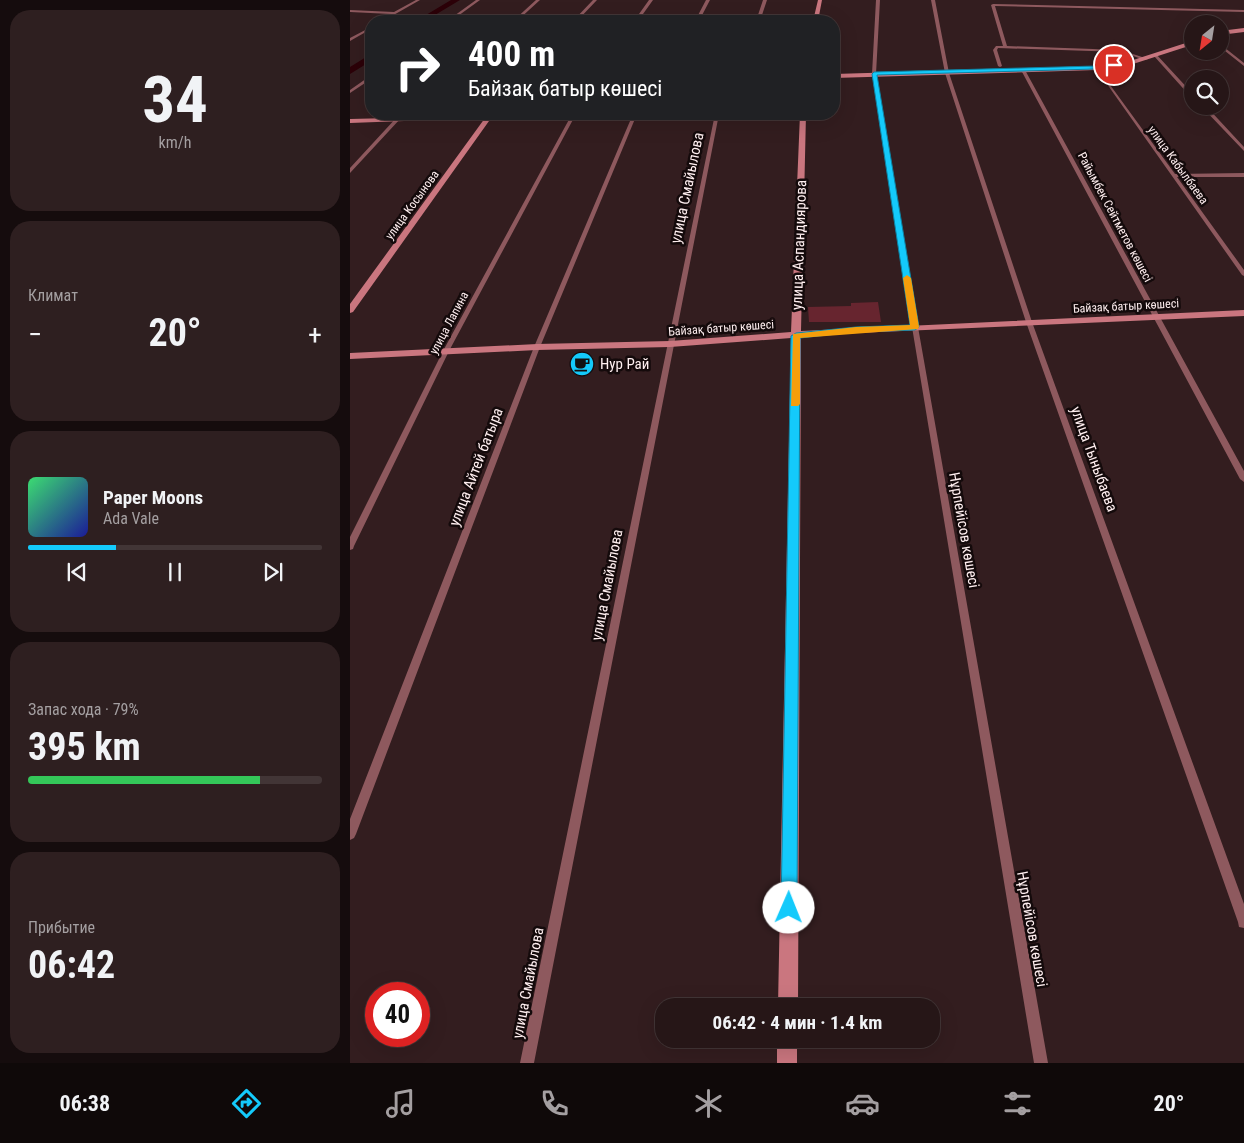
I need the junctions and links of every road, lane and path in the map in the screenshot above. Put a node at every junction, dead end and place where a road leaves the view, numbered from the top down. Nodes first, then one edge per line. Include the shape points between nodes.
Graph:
1 (418, 0) edge
2 (478, 0) edge
3 (538, 0) edge
4 (595, 0) edge
5 (652, 0) edge
6 (708, 0) edge
7 (765, 0) edge
8 (820, 0) edge
9 (878, 0) edge
10 (933, 0) edge
11 (350, 11) edge
12 (1244, 11) edge
13 (393, 13) junction
14 (390, 15) edge
15 (457, 15) edge
16 (521, 15) edge
17 (581, 15) edge
18 (641, 15) edge
19 (700, 15) edge
20 (760, 15) edge
21 (816, 15) edge
22 (1244, 30) edge
23 (365, 31) edge
24 (1229, 32) edge
25 (350, 35) edge
26 (357, 36) junction
27 (350, 40) edge
28 (1184, 46) edge
29 (1004, 47) junction
30 (1229, 52) edge
31 (1156, 56) junction
32 (1146, 58) junction
33 (1244, 65) edge
34 (1000, 66) dead end
35 (1096, 68) junction
36 (1023, 70) junction
37 (947, 73) junction
38 (874, 74) junction
39 (840, 76) edge
40 (365, 82) edge
41 (1184, 86) edge
42 (350, 92) edge
43 (1211, 115) edge
44 (365, 119) edge
45 (350, 120) edge
46 (397, 120) edge
47 (487, 120) edge
48 (571, 120) edge
49 (632, 120) edge
50 (716, 120) edge
51 (803, 120) edge
52 (1244, 150) edge
53 (350, 171) edge
54 (1244, 174) edge
55 (1174, 176) junction
56 (1244, 274) edge
57 (350, 310) edge
58 (1244, 313) edge
59 (1156, 317) junction
60 (1029, 322) junction
61 (915, 327) junction
62 (796, 336) junction
63 (670, 344) junction
64 (537, 347) junction
65 (446, 351) junction
66 (350, 356) edge
67 (1244, 479) edge
68 (350, 546) edge
69 (350, 834) edge
70 (1244, 922) edge
71 (788, 998) edge
72 (787, 1048) edge
73 (527, 1063) edge
74 (787, 1063) edge
75 (1041, 1063) edge

1 - 13 street
2 - 15 street
3 - 16 street
4 - 17 street
5 - 18 street
6 - 19 street
7 - 20 street
8 - 21 street
9 - 38 street, Нұрпейісов көшесі
10 - 37 street, улица Тыныбаева
11 - 13 street
12 - 29 street via 993,5
13 - 14 street
22 - 24 street
23 - 26 street
25 - 26 street
26 - 27 street
28 - 31 street
29 - 32 street via 1121,51
29 - 34 street via 995,48
30 - 33 street
31 - 32 street
31 - 41 street
32 - 35 street
35 - 36 street
35 - 55 street, улица Кабылбаева
36 - 37 street
36 - 59 street, Райымбек Сейтметов көшесі
37 - 38 street
37 - 60 street, улица Тыныбаева
38 - 39 street
38 - 61 street, Нұрпейісов көшесі
40 - 42 street
43 - 52 street
44 - 45 street
46 - 53 street
47 - 57 street, улица Косынова
48 - 65 street, улица Лапина
49 - 64 street, улица Айтей батыра
50 - 63 street, улица Смайылова
51 - 62 street, улица Аспандиярова
54 - 55 street
55 - 56 street, улица Кабылбаева
58 - 59 street, Байзақ батыр көшесі
59 - 60 street, Байзақ батыр көшесі
59 - 67 street, Райымбек Сейтметов көшесі
60 - 61 street, Байзақ батыр көшесі
60 - 70 street, улица Тыныбаева
61 - 62 street, Байзақ батыр көшесі
61 - 75 street, Нұрпейісов көшесі
62 - 63 street, Байзақ батыр көшесі
62 - 71 street, улица Аспандиярова
63 - 64 street, Байзақ батыр көшесі
63 - 73 street, улица Смайылова
64 - 65 street, Байзақ батыр көшесі
64 - 69 street, улица Айтей батыра
65 - 66 street, Байзақ батыр көшесі
65 - 68 street, улица Лапина
72 - 74 street

